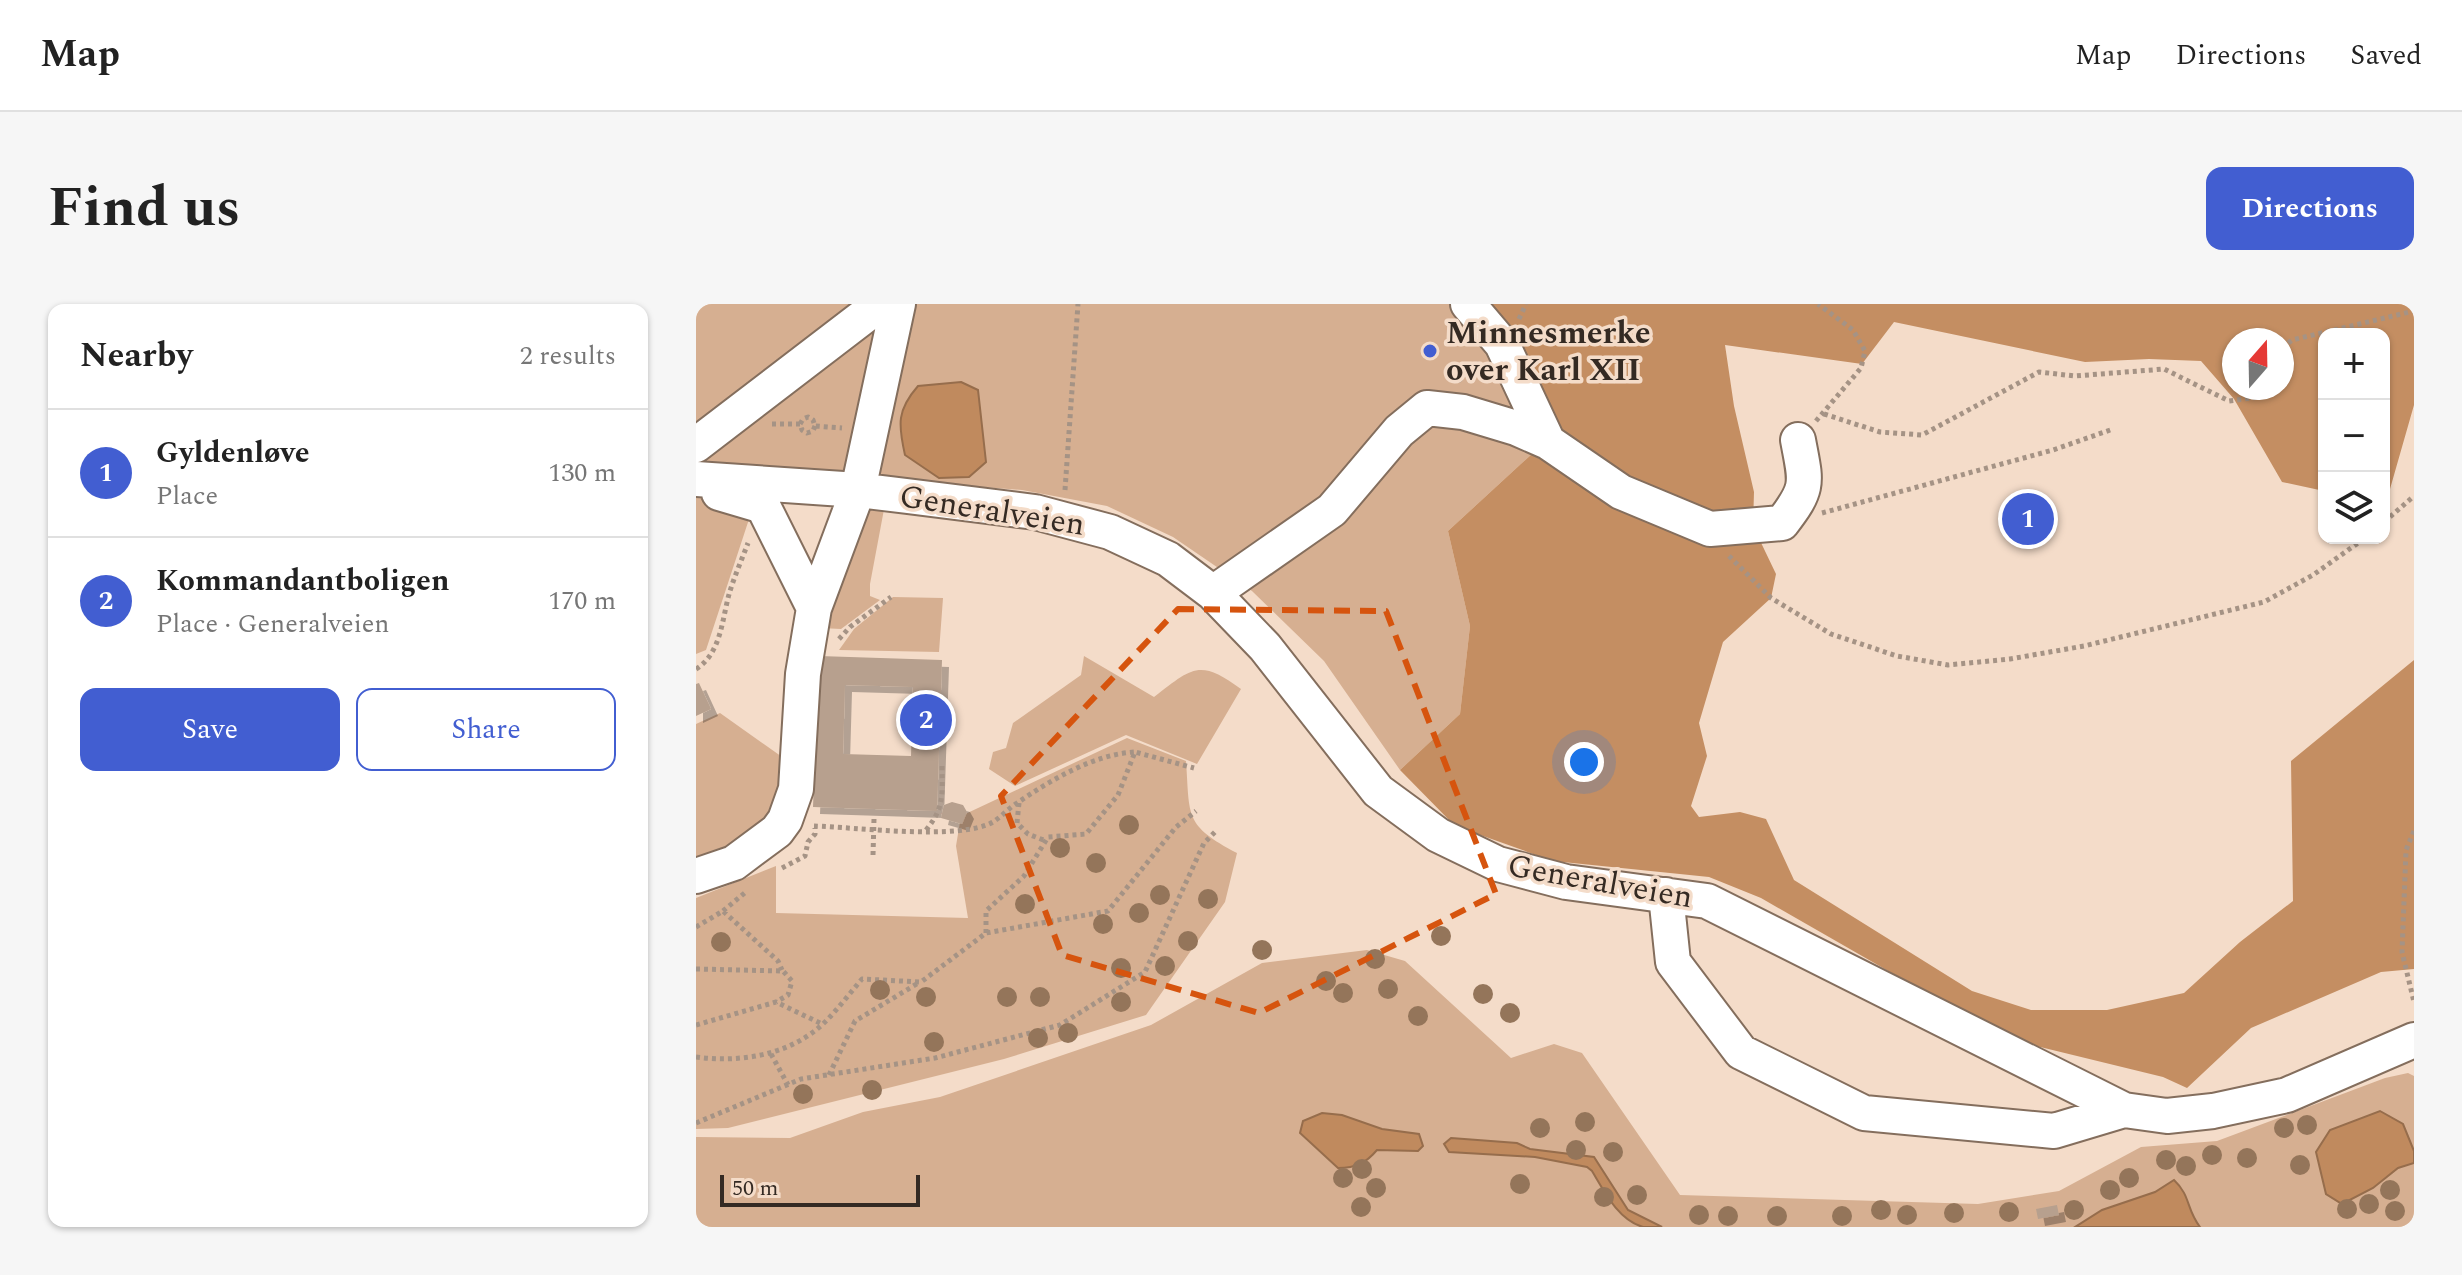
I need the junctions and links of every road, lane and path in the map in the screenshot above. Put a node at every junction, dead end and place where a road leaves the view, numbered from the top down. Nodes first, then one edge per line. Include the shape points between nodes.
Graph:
1 (880, 304) edge
2 (898, 304) edge
3 (1078, 304) edge
4 (1468, 304) edge
5 (1818, 304) edge
6 (2414, 311) edge
7 (2294, 340) edge
8 (1502, 344) junction
9 (2222, 398) edge
10 (1427, 408) junction
11 (1824, 414) junction
12 (2113, 429) dead end
13 (1798, 440) joint
14 (1548, 442) junction
15 (696, 445) edge
16 (696, 479) edge
17 (696, 486) edge
18 (858, 490) junction
19 (2414, 496) edge
20 (769, 517) junction
21 (2390, 517) edge
22 (1063, 519) junction
23 (1782, 523) junction
24 (1710, 529) junction
25 (2357, 544) edge
26 (1213, 593) junction
27 (891, 597) dead end
28 (814, 608) junction
29 (831, 647) dead end
30 (696, 669) edge
31 (1135, 752) junction
32 (942, 766) dead end
33 (1194, 768) dead end
34 (1019, 801) junction
35 (1196, 811) dead end
36 (786, 817) junction
37 (874, 819) dead end
38 (874, 828) junction
39 (926, 830) junction
40 (1216, 831) dead end
41 (2414, 831) edge
42 (1046, 841) junction
43 (873, 855) dead end
44 (696, 876) edge
45 (1666, 895) junction
46 (696, 927) edge
47 (986, 933) junction
48 (696, 969) edge
49 (783, 971) junction
50 (921, 982) junction
51 (776, 1002) junction
52 (2414, 1002) edge
53 (823, 1024) junction
54 (696, 1025) edge
55 (2414, 1040) edge
56 (771, 1054) junction
57 (696, 1057) edge
58 (829, 1075) junction
59 (788, 1085) junction
60 (2124, 1110) junction
61 (696, 1123) edge

1 - 15 street
2 - 18 street, Generalveien
3 - 22 path
4 - 8 street
5 - 11 path via 1853,330 1865,351 1861,368
6 - 7 path
8 - 10 path
8 - 14 street
9 - 11 path via 2164,369 2075,376 2039,372 1922,435 1880,432
10 - 14 street via 1463,412
10 - 26 street via 1399,431 1332,510
11 - 13 path
12 - 23 path
13 - 23 street via 1806,482 1801,499
14 - 24 street via 1621,492
16 - 18 street
17 - 20 street via 763,506
18 - 22 street, Generalveien
18 - 28 street, Generalveien
19 - 21 path
20 - 28 street
20 - 30 path via 751,537 715,648
22 - 26 street, Generalveien via 1110,532 1168,559
23 - 24 street
24 - 25 path via 1771,598 1831,634 1897,656 1948,665 2084,646 2264,602
26 - 45 street, Generalveien via 1265,647 1378,791 1438,835 1498,864 1566,882
27 - 29 path
28 - 36 street, Generalveien via 803,674 796,789
31 - 33 path
31 - 34 path via 1118,752 1060,776
31 - 42 path via 1118,795 1086,834
32 - 39 path via 941,807
34 - 39 path via 992,823
34 - 42 path via 1017,823
35 - 47 path via 1176,827 1108,911
36 - 38 path via 814,826
36 - 44 street, Generalveien via 777,831 734,863
37 - 38 path
38 - 39 path
38 - 43 path
40 - 58 path via 1204,843 1145,972 1060,1025 935,1058
41 - 52 path via 2406,850 2402,952
42 - 47 path via 1024,876 986,911
45 - 60 street, Generalveien via 1707,901 1757,924
45 - 60 street via 1673,962 1741,1052 1864,1113 2054,1131
46 - 49 path via 723,911
47 - 50 path
48 - 49 path
49 - 51 path via 792,981 788,995
50 - 53 path via 862,979
50 - 58 path via 855,1021
51 - 53 path
51 - 54 path
53 - 56 path
55 - 60 street, Generalveien via 2287,1095 2167,1116
56 - 57 path via 723,1060
56 - 59 path
58 - 59 path
59 - 61 path

